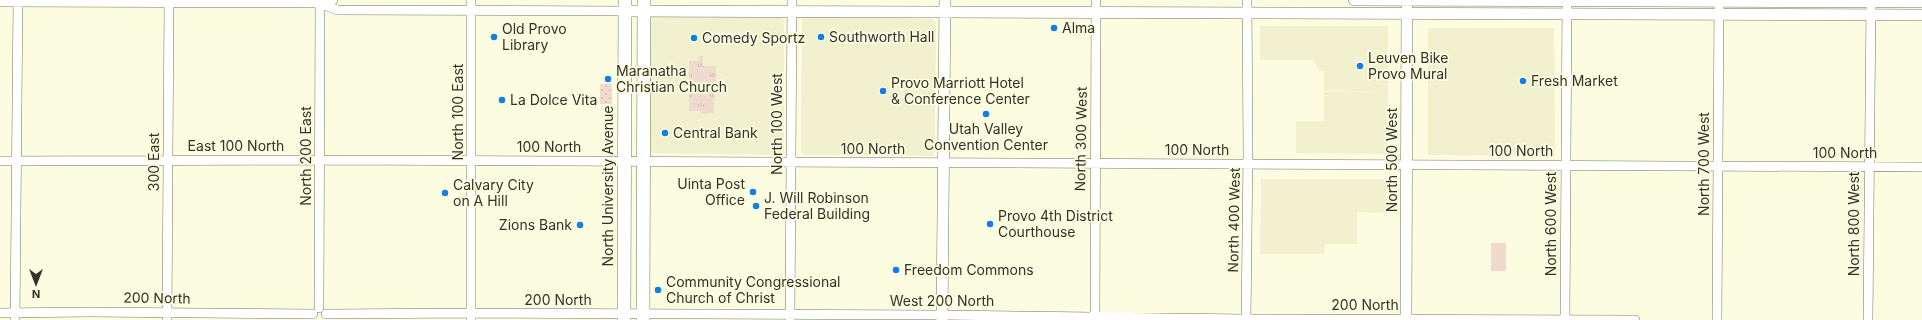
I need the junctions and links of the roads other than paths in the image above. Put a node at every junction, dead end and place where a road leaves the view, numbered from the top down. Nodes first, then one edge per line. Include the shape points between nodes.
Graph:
1 (333, 0) edge
2 (471, 0) edge
3 (792, 0) edge
4 (944, 0) edge
5 (1247, 0) edge
6 (1354, 0) edge
7 (1407, 0) edge
8 (18, 1) edge
9 (320, 1) edge
10 (0, 2) edge
11 (169, 2) edge
12 (1922, 2) edge
13 (625, 5) edge
14 (644, 5) edge
15 (1096, 6) edge
16 (1567, 6) edge
17 (1719, 6) edge
18 (1871, 6) edge
19 (471, 10) junction
20 (792, 11) junction
21 (944, 12) junction
22 (1247, 14) junction
23 (1407, 14) junction
24 (1922, 15) edge
25 (168, 160) junction
26 (320, 160) junction
27 (0, 161) edge
28 (17, 161) junction
29 (473, 161) junction
30 (625, 162) junction
31 (643, 162) junction
32 (791, 162) junction
33 (944, 163) junction
34 (1094, 163) junction
35 (1248, 164) junction
36 (1406, 164) junction
37 (1566, 165) junction
38 (1718, 167) junction
39 (1922, 167) edge
40 (1868, 168) junction
41 (0, 313) edge
42 (319, 315) edge
43 (16, 316) edge
44 (167, 316) edge
45 (471, 316) edge
46 (624, 317) edge
47 (643, 317) edge
48 (790, 317) edge
49 (942, 317) edge
50 (1095, 319) edge
51 (1246, 320) edge
52 (1406, 320) edge
53 (1565, 320) edge
54 (1635, 320) edge
55 (1717, 320) edge
56 (1868, 320) edge

1 - 9 street
2 - 19 street, North 100 East
3 - 20 street, North 100 West
4 - 21 main road
5 - 22 street, North 400 West
6 - 7 main road
7 - 16 main road
7 - 23 main road, North 500 West
8 - 10 street
8 - 11 street
8 - 28 street
9 - 11 street
9 - 19 street via 337,10
9 - 26 street, North 200 East
11 - 25 street, 300 East
12 - 18 main road
13 - 14 main road
13 - 19 street
13 - 30 highway, North University Avenue
14 - 20 main road
14 - 31 highway
15 - 21 main road
15 - 22 main road
15 - 34 street, North 300 West
16 - 17 main road
16 - 23 main road
16 - 37 street, North 600 West
17 - 18 main road
17 - 38 street, North 700 West
18 - 24 main road
18 - 40 street, North 800 West
19 - 29 street, North 100 East
20 - 21 main road
20 - 32 street, North 100 West
21 - 33 main road
22 - 23 main road
22 - 35 street, North 400 West
23 - 36 main road, North 500 West
25 - 26 street, East 100 North
25 - 28 street, East 100 North
25 - 44 street, 300 East
26 - 29 street, East 100 North
26 - 42 street, North 200 East
27 - 28 street, East 100 North
28 - 43 street
29 - 30 street, 100 North
29 - 45 street, North 100 East
30 - 31 street, 100 North
30 - 46 highway, North University Avenue
31 - 32 street, 100 North
31 - 47 highway
32 - 33 street, 100 North
32 - 48 street, North 100 West
33 - 34 street, 100 North
33 - 49 main road
34 - 35 street, 100 North
34 - 50 street, North 300 West
35 - 36 street, 100 North
35 - 51 street, North 400 West
36 - 37 street, 100 North
36 - 52 main road, North 500 West
37 - 38 street, 100 North
37 - 53 street, North 600 West
38 - 40 street, 100 North
38 - 55 street, North 700 West
39 - 40 street, 100 North
40 - 56 street, North 800 West
41 - 43 street, 200 North
42 - 44 street, 200 North
42 - 45 street, 200 North
43 - 44 street, 200 North
45 - 46 street, 200 North
46 - 47 street, 200 North
47 - 48 street, 200 North
48 - 49 street, West 200 North
49 - 50 street, West 200 North
50 - 51 street, 200 North
51 - 52 street, 200 North
52 - 53 street, 200 North
53 - 54 street, 200 North

